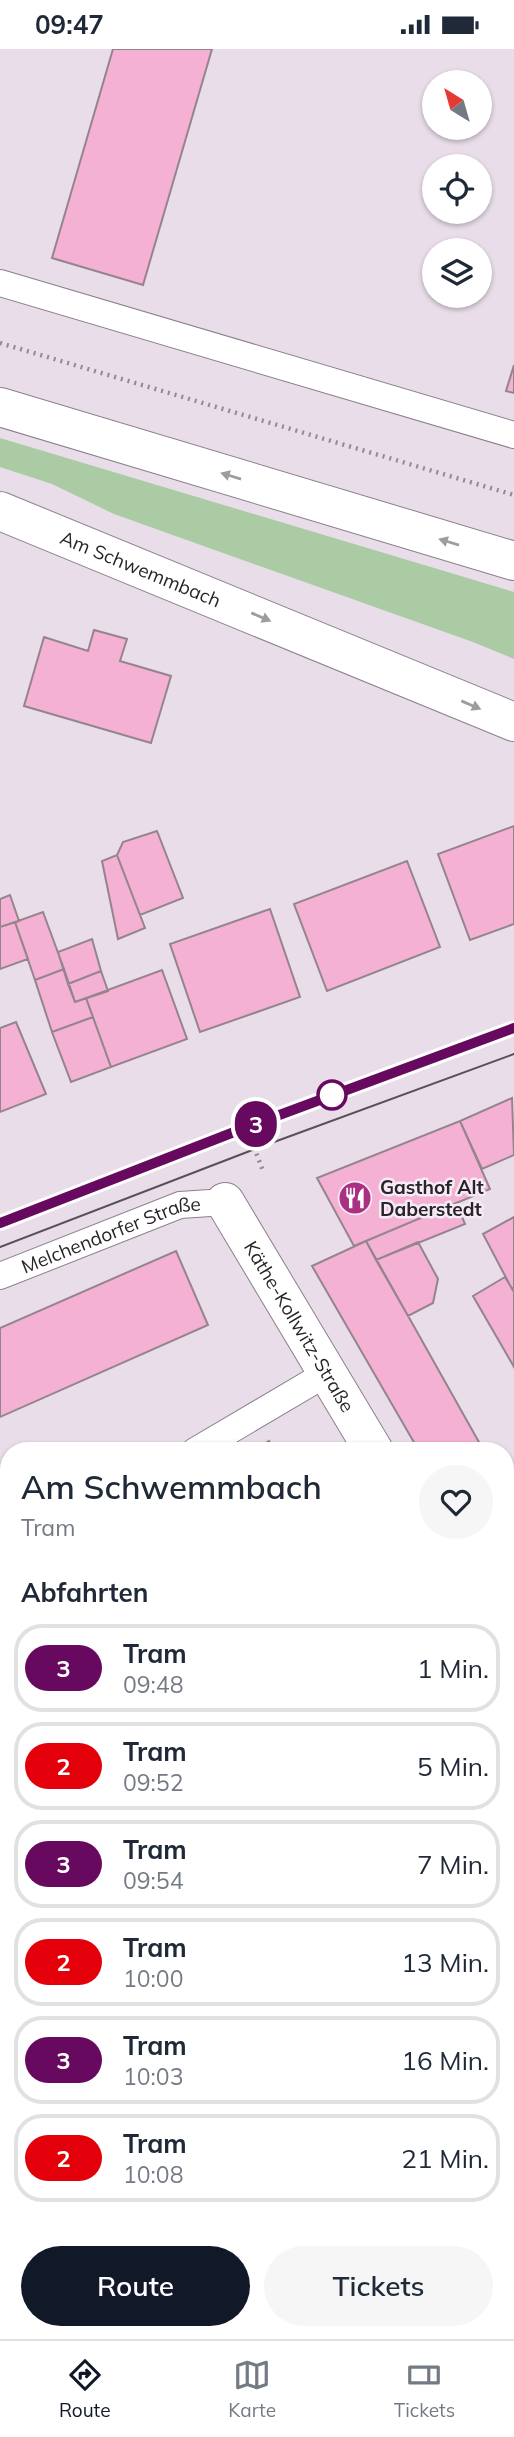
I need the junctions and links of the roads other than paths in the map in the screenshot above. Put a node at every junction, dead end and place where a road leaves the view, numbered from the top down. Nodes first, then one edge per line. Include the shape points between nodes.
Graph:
1 (0, 283) edge
2 (0, 407) edge
3 (514, 435) edge
4 (0, 511) edge
5 (514, 562) edge
6 (514, 722) edge
7 (225, 1202) joint
8 (0, 1276) edge
9 (328, 1373) junction
10 (210, 1442) edge
11 (369, 1442) edge

1 - 3 lane
5 -> 2 main road
4 -> 6 main road, Am Schwemmbach
7 - 8 lane, Melchendorfer Straße via 180,1205
7 - 9 main road, Käthe-Kollwitz-Straße
9 - 10 lane
9 - 11 main road, Käthe-Kollwitz-Straße

